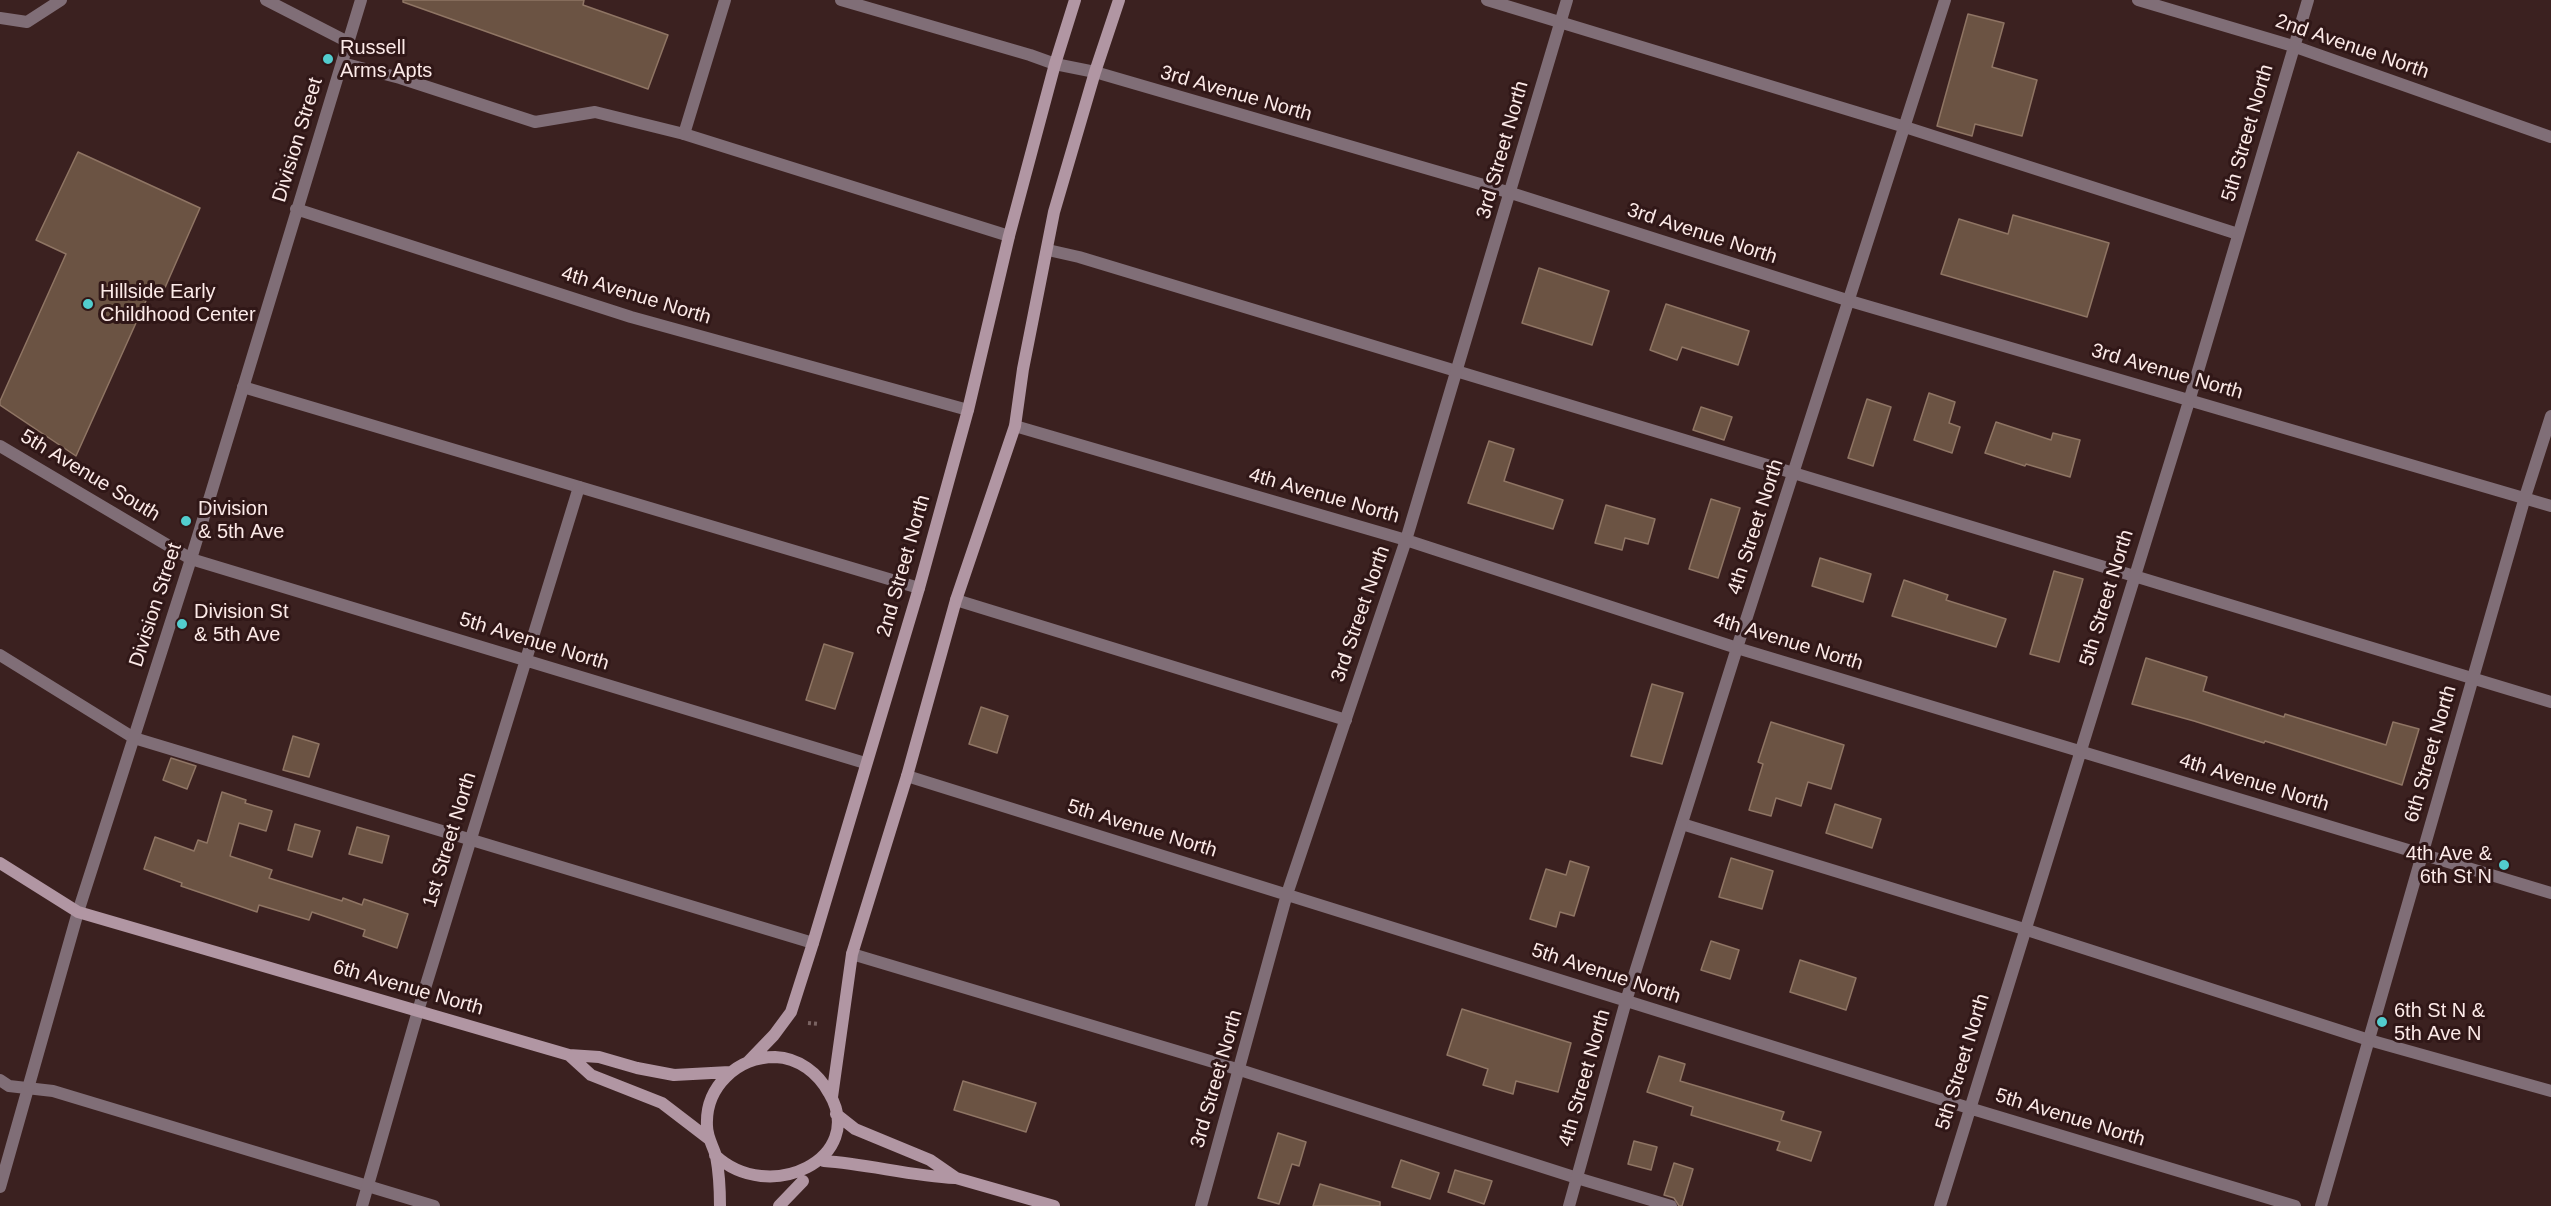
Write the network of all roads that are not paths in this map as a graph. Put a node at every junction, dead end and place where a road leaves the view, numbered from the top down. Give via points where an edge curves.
1 (61, 0) edge
2 (266, 0) edge
3 (361, 0) edge
4 (725, 0) edge
5 (841, 0) edge
6 (1075, 0) edge
7 (1119, 0) edge
8 (1487, 0) edge
9 (1567, 0) edge
10 (1945, 0) edge
11 (2138, 0) edge
12 (2308, 0) edge
13 (0, 18) edge
14 (1561, 22) junction
15 (348, 42) junction
16 (2293, 46) junction
17 (342, 63) junction
18 (1055, 64) junction
19 (1095, 72) junction
20 (1905, 126) junction
21 (684, 134) junction
22 (2551, 137) edge
23 (1511, 193) junction
24 (297, 209) junction
25 (2238, 234) junction
26 (1008, 236) junction
27 (1048, 250) junction
28 (1850, 301) junction
29 (1457, 373) junction
30 (243, 387) junction
31 (2190, 399) junction
32 (968, 410) junction
33 (2551, 416) edge
34 (1015, 426) junction
35 (0, 446) edge
36 (1793, 475) junction
37 (579, 487) junction
38 (2524, 497) junction
39 (2551, 506) edge
40 (1406, 540) junction
41 (191, 559) junction
42 (2134, 576) junction
43 (919, 588) junction
44 (956, 600) junction
45 (1737, 648) junction
46 (0, 655) edge
47 (526, 660) junction
48 (2473, 679) junction
49 (2551, 702) edge
50 (1346, 720) junction
51 (134, 738) junction
52 (2079, 750) junction
53 (865, 763) junction
54 (907, 776) junction
55 (1682, 824) junction
56 (471, 839) junction
57 (2423, 854) junction
58 (0, 863) edge
59 (2551, 893) edge
60 (1287, 894) junction
61 (78, 912) junction
62 (2024, 929) junction
63 (813, 943) junction
64 (852, 954) junction
65 (1626, 1001) junction
66 (418, 1011) junction
67 (2369, 1040) junction
68 (568, 1055) junction
69 (748, 1062) junction
70 (1240, 1070) junction
71 (730, 1072) junction
72 (0, 1080) edge
73 (28, 1088) junction
74 (2551, 1091) edge
75 (832, 1097) junction
76 (1969, 1108) junction
77 (836, 1114) junction
78 (709, 1139) junction
79 (716, 1155) junction
80 (824, 1161) junction
81 (812, 1173) junction
82 (956, 1178) junction
83 (1577, 1178) junction
84 (368, 1186) junction
85 (0, 1187) edge
86 (362, 1206) edge
87 (434, 1206) edge
88 (720, 1206) edge
89 (778, 1206) edge
90 (1054, 1206) edge
91 (1202, 1206) edge
92 (1569, 1206) edge
93 (1671, 1206) edge
94 (1940, 1206) edge
95 (2295, 1206) edge
96 (2320, 1206) edge

1 - 13 street via 27,22
2 - 15 street
3 - 15 street, Division Street
4 - 21 street
5 - 18 street, 3rd Avenue North
6 - 18 main road, 2nd Street North
7 - 19 main road
8 - 14 street
9 - 14 street, 3rd Street North
10 - 20 street, 4th Street North
11 - 16 street, 2nd Avenue North
12 - 16 street, 5th Street North
14 - 20 street
14 - 23 street, 3rd Street North
15 - 17 street, Division Street
16 - 22 street, 2nd Avenue North
16 - 25 street, 5th Street North
17 - 21 street via 534,122 595,112
17 - 24 street, Division Street
18 - 19 street, 3rd Avenue North
18 - 26 main road, 2nd Street North
19 - 23 street, 3rd Avenue North
19 - 27 main road via 1054,212
20 - 25 street
20 - 28 street, 4th Street North
21 - 26 street
23 - 28 street, 3rd Avenue North
23 - 29 street, 3rd Street North
24 - 30 street, Division Street
24 - 32 street, 4th Avenue North via 631,317
25 - 31 street, 5th Street North
26 - 32 main road, 2nd Street North
27 - 29 street
27 - 34 main road
28 - 31 street, 3rd Avenue North
28 - 36 street, 4th Street North
29 - 36 street
29 - 40 street, 3rd Street North
30 - 37 street
30 - 41 street, Division Street
31 - 38 street, 3rd Avenue North
31 - 42 street, 5th Street North
32 - 43 main road, 2nd Street North
33 - 38 street, 6th Street North
34 - 40 street, 4th Avenue North
34 - 44 main road
35 - 41 street, 5th Avenue South
36 - 42 street
36 - 45 street, 4th Street North
37 - 43 street
37 - 47 street, 1st Street North
38 - 39 street, 3rd Avenue North
38 - 48 street, 6th Street North
40 - 45 street, 4th Avenue North
40 - 50 street, 3rd Street North
41 - 47 street, 5th Avenue North
41 - 51 street, Division Street
42 - 48 street
42 - 52 street, 5th Street North
43 - 53 main road, 2nd Street North
44 - 50 street
44 - 54 main road
45 - 52 street, 4th Avenue North
45 - 55 street, 4th Street North
46 - 51 street
47 - 53 street, 5th Avenue North
47 - 56 street, 1st Street North
48 - 49 street
48 - 57 street, 6th Street North
50 - 60 street, 3rd Street North
51 - 56 street
51 - 61 street, Division Street
52 - 57 street, 4th Avenue North
52 - 62 street, 5th Street North
53 - 63 main road, 2nd Street North
54 - 60 street, 5th Avenue North
54 - 64 main road
55 - 62 street
55 - 65 street, 4th Street North
56 - 63 street
56 - 66 street, 1st Street North
57 - 59 street, 4th Avenue North
57 - 67 street, 6th Street North
58 - 61 main road, 6th Avenue North
60 - 65 street, 5th Avenue North
60 - 70 street, 3rd Street North
61 - 66 main road, 6th Avenue North
61 - 73 street, Division Street
62 - 67 street
62 - 76 street, 5th Street North
63 - 69 main road, 2nd Street North via 791,1012
64 - 70 street
64 - 75 main road
65 - 76 street, 5th Avenue North
65 - 83 street, 4th Street North
66 - 68 main road, 6th Avenue North
66 - 84 street, 1st Street North
67 - 74 street
67 - 96 street, 6th Street North
68 - 71 main road via 599,1057 674,1075
68 - 78 main road, 6th Avenue North via 591,1075 662,1103
69 - 71 main road
69 - 75 main road via 772,1057 797,1062 823,1082
70 - 83 street
70 - 91 street, 3rd Street North
71 - 78 main road via 710,1102
72 - 73 street via 9,1086
73 - 84 street via 53,1091
73 - 85 street, Division Street
75 - 77 main road
76 - 94 street, 5th Street North
76 - 95 street, 5th Avenue North
77 - 80 main road via 833,1143
77 - 82 main road via 855,1129 930,1160
78 - 79 main road
79 - 81 main road via 734,1175 760,1186 787,1185
79 - 88 main road
80 - 81 main road
80 - 82 main road
81 - 89 main road
82 - 90 main road
83 - 92 street, 4th Street North
83 - 93 street
84 - 86 street, 1st Street North
84 - 87 street

